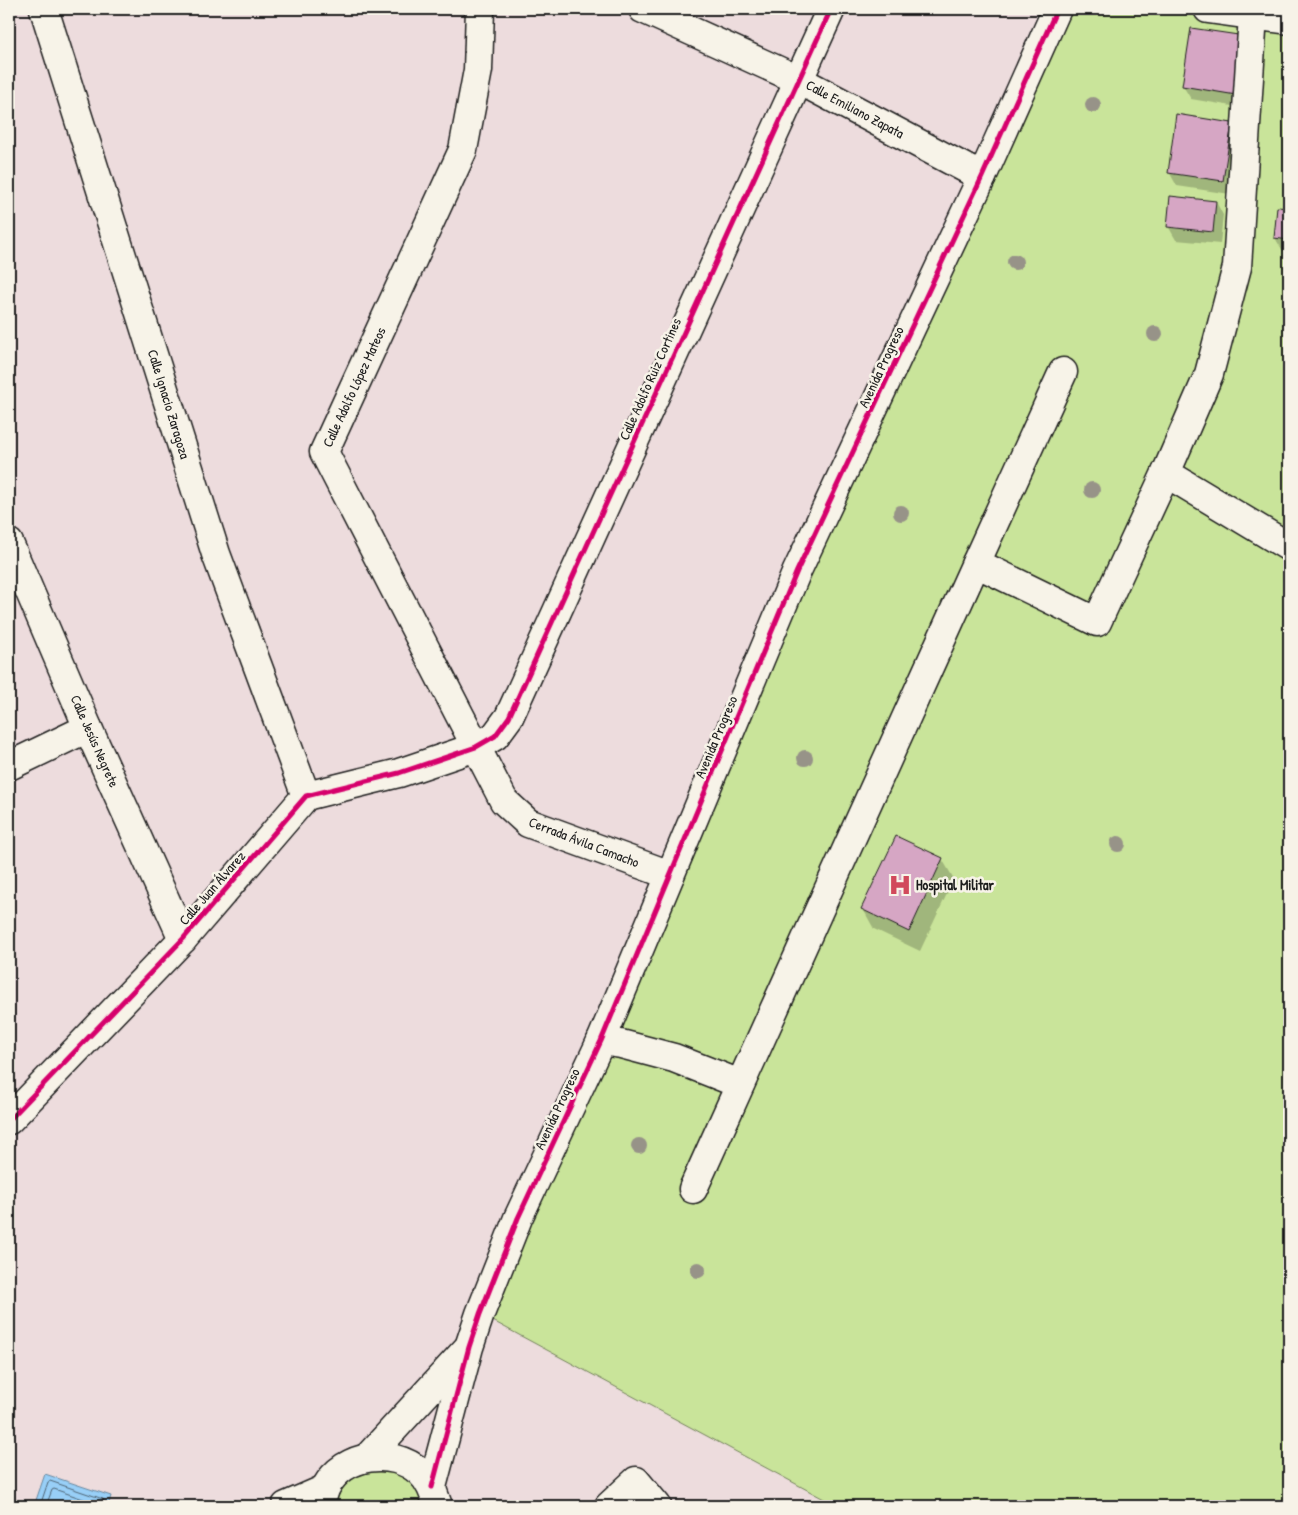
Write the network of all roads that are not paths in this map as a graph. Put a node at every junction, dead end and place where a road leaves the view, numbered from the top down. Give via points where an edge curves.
1 (44, 9) edge
2 (480, 9) edge
3 (643, 9) edge
4 (831, 9) edge
5 (1056, 9) edge
6 (1208, 9) edge
7 (1253, 15) junction
8 (1289, 20) edge
9 (799, 80) junction
10 (982, 177) junction
11 (1063, 372) dead end
12 (1166, 473) junction
13 (9, 543) edge
14 (1289, 547) edge
15 (976, 564) junction
16 (88, 728) junction
17 (465, 751) junction
18 (9, 766) edge
19 (306, 796) junction
20 (670, 875) junction
21 (183, 939) junction
22 (606, 1029) junction
23 (740, 1084) junction
24 (9, 1120) edge
25 (692, 1189) dead end
26 (469, 1347) junction
27 (368, 1457) junction
28 (323, 1497) edge
29 (435, 1497) edge
30 (286, 1506) edge
31 (610, 1506) edge
32 (657, 1506) edge

1 - 19 street, Calle Ignacio Zaragoza via 216,554
2 - 17 street, Calle Adolfo López Mateos via 478,70 463,150 324,452
3 - 9 street, Calle Emiliano Zapata
4 - 9 street, Calle Adolfo Ruiz Cortines
5 - 10 street, Avenida Progreso
6 - 7 street
7 - 8 street
7 - 12 street via 1237,266 1209,374
9 - 10 street, Calle Emiliano Zapata
9 - 17 street, Calle Adolfo Ruiz Cortines via 509,718 495,736
10 - 20 street, Avenida Progreso via 797,571
11 - 15 street
12 - 14 street
12 - 15 street via 1097,622
13 - 16 street, Calle Jesús Negrete
15 - 23 street
16 - 18 street
16 - 21 street, Calle Jesús Negrete
17 - 19 street via 399,773
17 - 20 street, Cerrada Ávila Camacho via 504,801 528,823
19 - 21 street, Calle Juan Álvarez
20 - 22 street, Avenida Progreso
21 - 24 street, Calle Juan Álvarez
22 - 23 street
22 - 26 street, Avenida Progreso via 518,1218
23 - 25 street
26 - 27 street, Avenida Progreso
26 - 29 street, Avenida Progreso
27 - 28 street via 351,1463 336,1474
27 - 29 street via 387,1456 404,1462 420,1472
28 - 30 street
31 - 32 street via 636,1481

